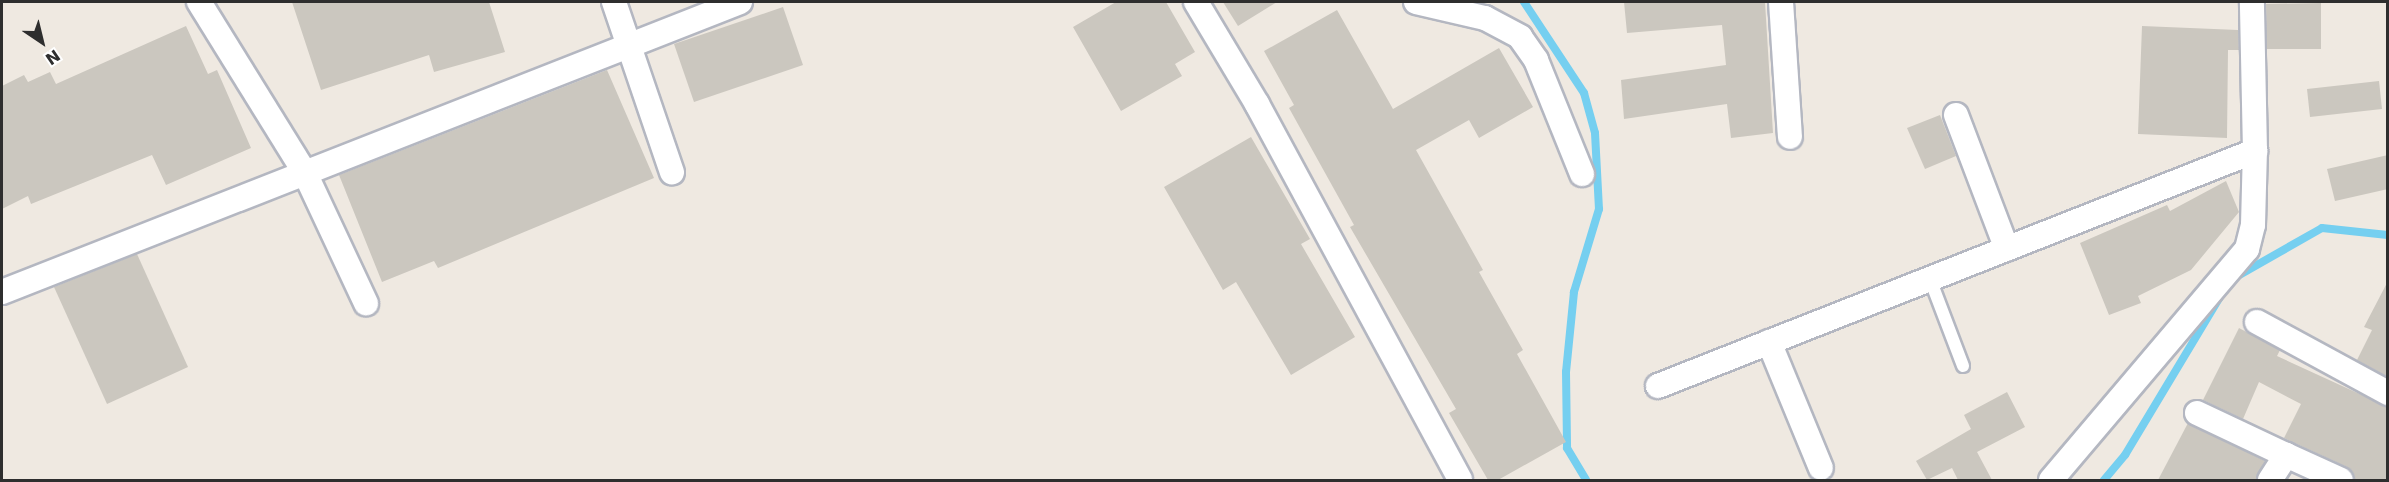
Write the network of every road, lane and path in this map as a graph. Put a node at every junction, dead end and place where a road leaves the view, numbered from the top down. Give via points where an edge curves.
1 (199, 2) edge
2 (614, 2) edge
3 (740, 2) edge
4 (1197, 2) edge
5 (1416, 2) edge
6 (1781, 2) edge
7 (2252, 2) edge
8 (627, 44) junction
9 (1956, 115) dead end
10 (1790, 137) dead end
11 (2255, 151) junction
12 (672, 172) dead end
13 (305, 173) junction
14 (1582, 174) dead end
15 (2007, 249) junction
16 (1930, 279) junction
17 (2, 292) edge
18 (366, 303) dead end
19 (2257, 322) dead end
20 (1769, 342) junction
21 (1963, 366) dead end
22 (1658, 386) dead end
23 (2388, 393) edge
24 (2197, 413) dead end
25 (2286, 455) junction
26 (1821, 468) dead end
27 (1460, 480) edge
28 (2051, 480) edge
29 (2270, 480) edge
30 (2341, 480) edge

1 - 13 street
2 - 8 street
3 - 8 street
4 - 27 street via 1257,104
5 - 14 street via 1485,18 1520,37 1536,60
6 - 10 street
7 - 11 street
8 - 12 street
8 - 13 street
9 - 15 street
11 - 15 street
11 - 28 street via 2253,225 2247,249
13 - 17 street
13 - 18 street
15 - 16 street
16 - 20 street
16 - 21 lane
19 - 23 street
20 - 22 street
20 - 26 street
24 - 25 street
25 - 29 street
25 - 30 street

